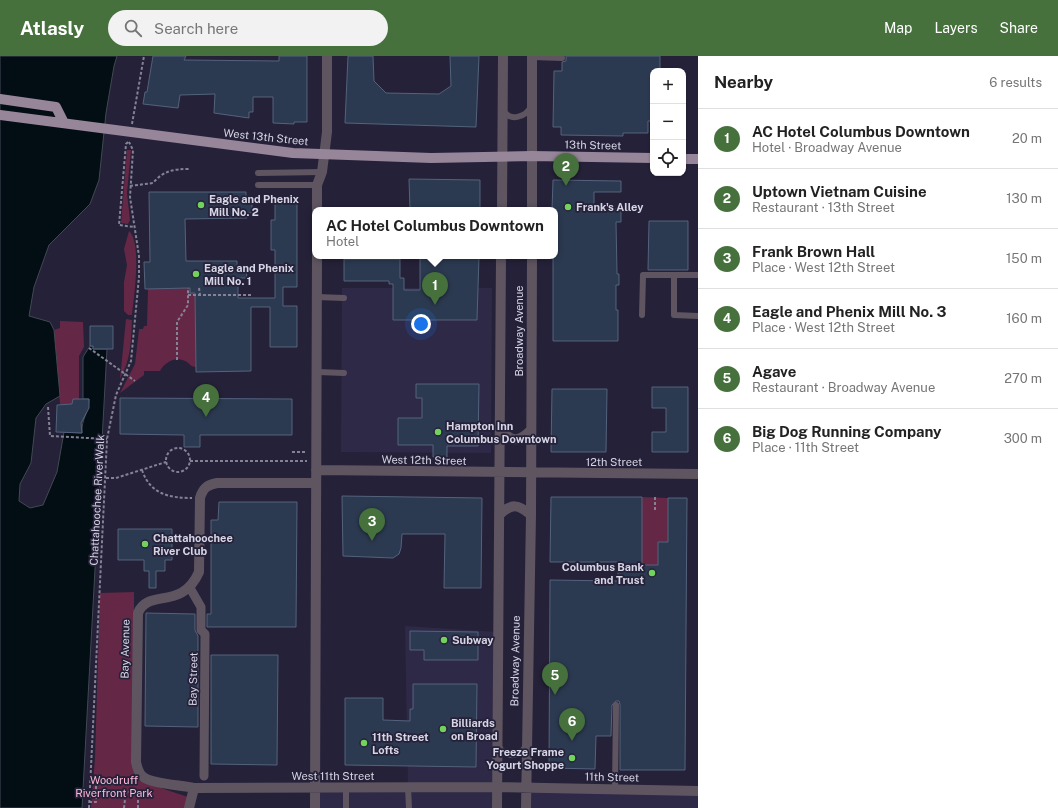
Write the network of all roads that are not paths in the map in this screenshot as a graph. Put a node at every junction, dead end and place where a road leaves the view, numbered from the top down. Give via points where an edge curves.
1 (327, 56) edge
2 (503, 56) edge
3 (532, 57) edge
4 (562, 58) dead end
5 (0, 99) edge
6 (532, 101) junction
7 (502, 106) junction
8 (0, 115) edge
9 (64, 123) junction
10 (502, 156) junction
11 (532, 156) junction
12 (650, 158) edge
13 (686, 159) edge
14 (698, 159) edge
15 (322, 172) junction
16 (258, 173) dead end
17 (258, 185) dead end
18 (317, 185) junction
19 (317, 207) edge
20 (502, 207) edge
21 (532, 207) edge
22 (317, 259) edge
23 (501, 259) edge
24 (532, 259) edge
25 (674, 275) junction
26 (698, 275) edge
27 (317, 297) junction
28 (344, 298) dead end
29 (642, 316) dead end
30 (698, 316) edge
31 (318, 372) junction
32 (344, 372) dead end
33 (500, 429) junction
34 (531, 430) junction
35 (317, 461) junction
36 (500, 473) junction
37 (531, 474) junction
38 (698, 474) edge
39 (316, 483) junction
40 (499, 515) junction
41 (531, 515) junction
42 (190, 588) junction
43 (616, 705) dead end
44 (498, 745) junction
45 (526, 746) junction
46 (204, 776) dead end
47 (143, 777) joint
48 (408, 787) junction
49 (497, 787) junction
50 (526, 787) junction
51 (194, 788) junction
52 (315, 788) junction
53 (346, 788) junction
54 (616, 789) junction
55 (698, 791) edge
56 (189, 808) edge
57 (315, 808) edge
58 (346, 808) edge
59 (409, 808) edge
60 (497, 808) edge
61 (526, 808) edge

1 - 15 street via 327,132
2 - 7 street
3 - 4 lane
3 - 6 street
5 - 9 main road via 56,107
6 - 7 lane via 528,112 518,117 504,113
6 - 11 street
7 - 10 street
8 - 9 main road, West 13th Street
9 - 10 main road, West 13th Street via 293,153 431,158
10 - 11 main road, West 13th Street
10 - 20 street
11 - 12 main road, 13th Street
11 - 21 street
13 - 14 main road
15 - 16 lane
15 - 18 street
17 - 18 lane
18 - 19 street
22 - 27 street
23 - 33 street, Broadway Avenue
24 - 34 street, Broadway Avenue
25 - 26 lane
25 - 29 lane via 643,275
25 - 30 lane via 674,315
27 - 28 lane
27 - 31 street
31 - 32 lane
31 - 35 street
33 - 34 street via 508,437 516,440
33 - 36 street, Broadway Avenue
34 - 37 street, Broadway Avenue
35 - 36 street, West 12th Street
35 - 39 street
36 - 37 street, West 12th Street
36 - 40 street, Broadway Avenue
37 - 38 street, 12th Street
37 - 41 street, Broadway Avenue
39 - 42 street via 216,483 206,487 200,498 199,572
39 - 52 street
40 - 41 street via 506,508 515,506 523,508
40 - 44 street, Broadway Avenue
41 - 45 street, Broadway Avenue
42 - 46 street, Bay Street via 201,606 201,630 205,634
42 - 47 street, Bay Avenue via 173,597 149,601 140,607 138,613 136,762
43 - 54 lane
44 - 45 lane via 503,753 509,756 521,753
44 - 49 street, Broadway Avenue
45 - 50 street, Broadway Avenue
47 - 51 street, West 11th Street via 151,781
48 - 49 street, West 11th Street
48 - 53 street, West 11th Street
48 - 59 lane
49 - 50 street, West 11th Street
49 - 60 street, Broadway Avenue
50 - 54 street, 11th Street
50 - 61 street, Broadway Avenue
51 - 52 street, West 11th Street
51 - 56 street
52 - 53 street, West 11th Street
52 - 57 street
53 - 58 lane
54 - 55 street, 11th Street

